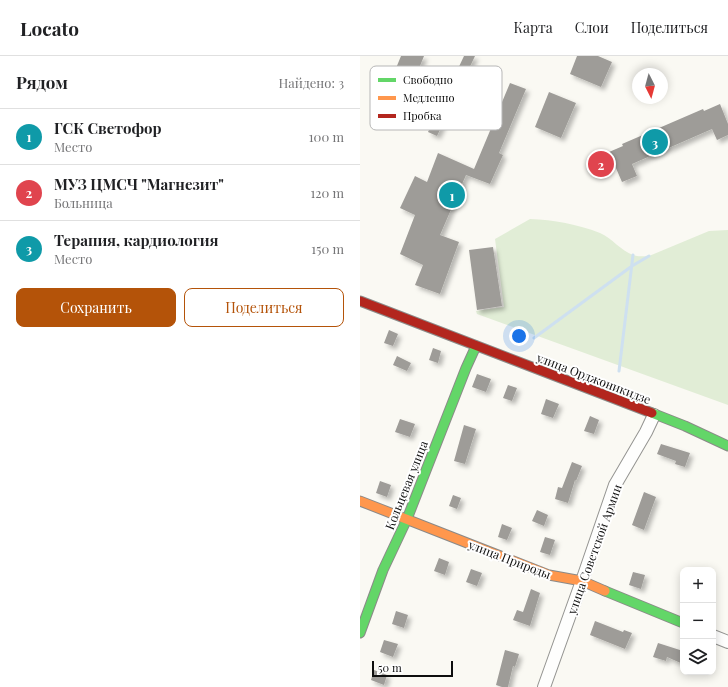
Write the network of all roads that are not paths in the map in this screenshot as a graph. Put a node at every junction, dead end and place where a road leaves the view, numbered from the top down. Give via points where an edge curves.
1 (360, 301) edge
2 (476, 346) junction
3 (654, 415) junction
4 (728, 446) edge
5 (360, 501) edge
6 (407, 519) junction
7 (582, 581) junction
8 (680, 622) edge
9 (360, 633) edge
10 (716, 637) edge
11 (728, 642) edge
12 (544, 687) edge

1 - 2 street, улица Орджоникидзе
2 - 3 street, улица Орджоникидзе
2 - 6 street, Кольцевая улица
3 - 4 street, улица Орджоникидзе
3 - 7 street, улица Советской Армии via 615,485
5 - 6 street, улица Природы
6 - 7 street, улица Природы via 549,575
6 - 9 street, Кольцевая улица via 382,570
7 - 8 street, улица Природы
7 - 12 street, улица Советской Армии
10 - 11 street

